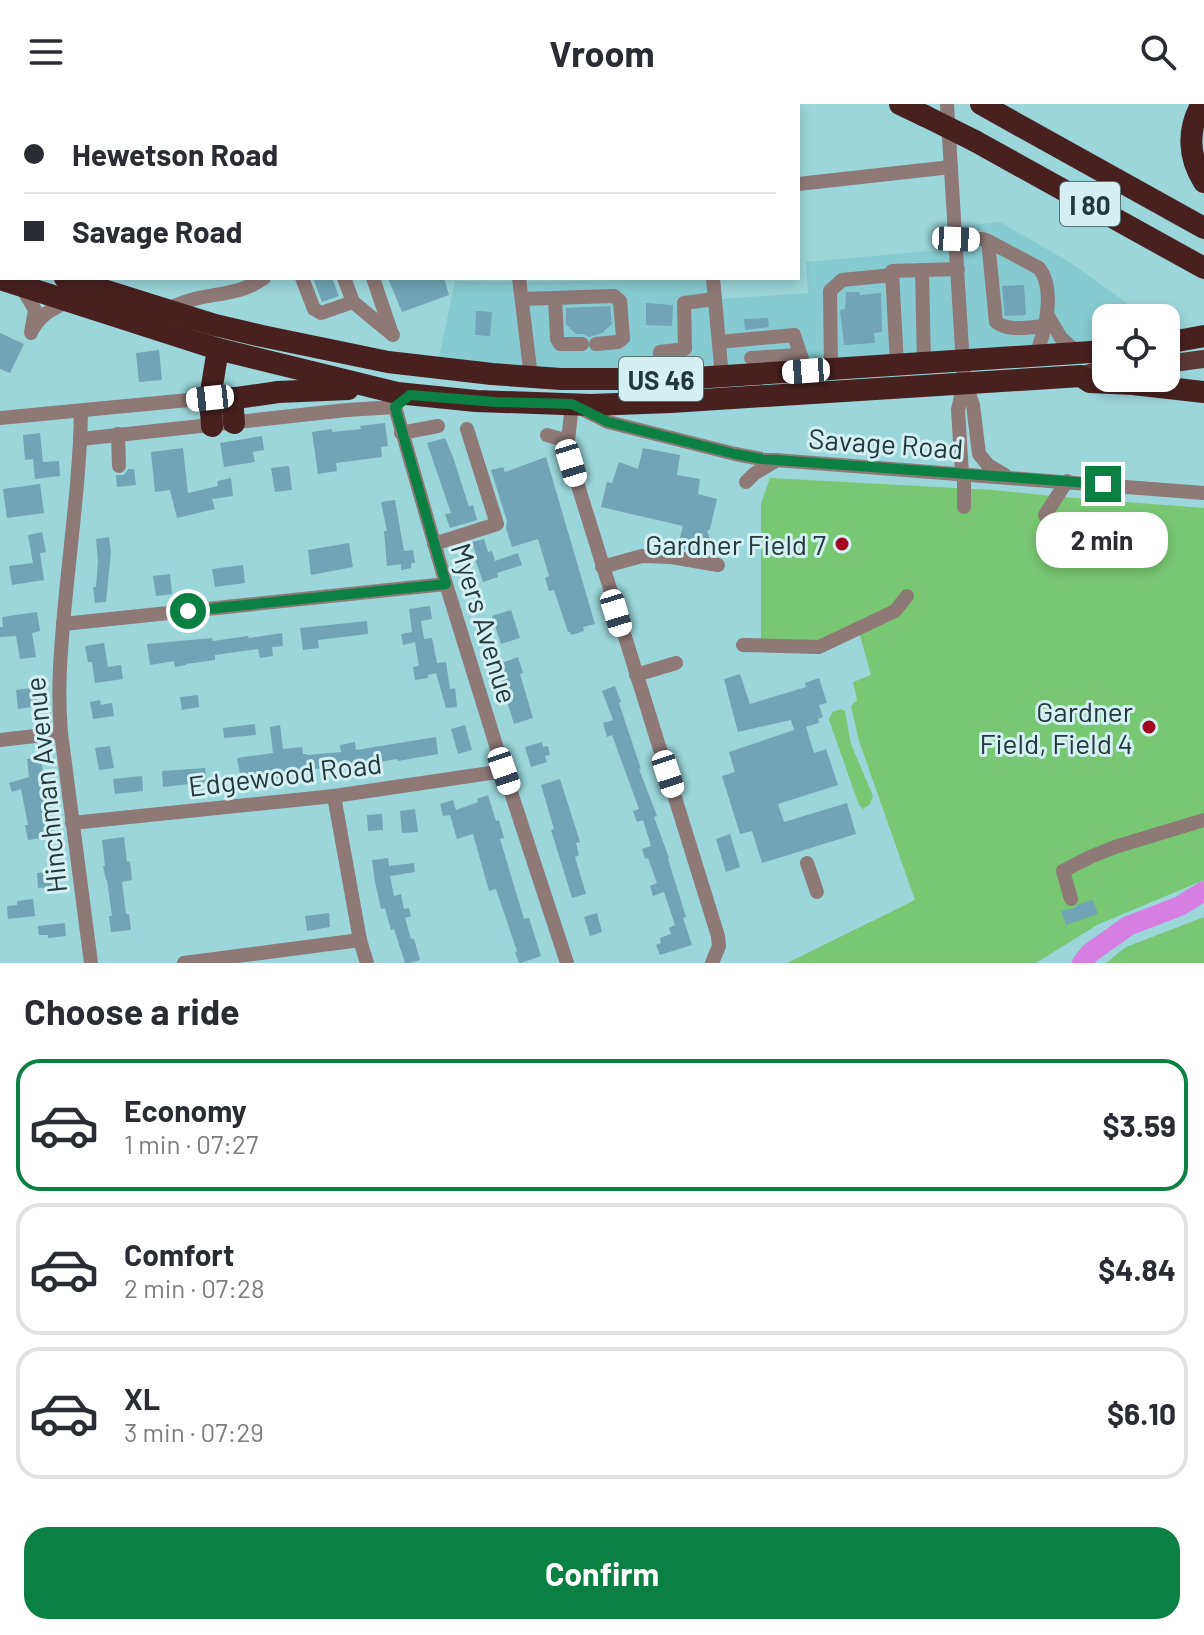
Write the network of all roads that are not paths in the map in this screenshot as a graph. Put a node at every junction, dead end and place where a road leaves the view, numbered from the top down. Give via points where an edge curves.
1 (900, 104) edge
2 (947, 104) edge
3 (981, 104) edge
4 (1202, 104) edge
5 (951, 167) junction
6 (1204, 182) edge
7 (800, 184) edge
8 (1204, 228) edge
9 (956, 239) junction
10 (988, 241) junction
11 (1204, 268) edge
12 (958, 269) junction
13 (922, 270) junction
14 (893, 275) junction
15 (72, 280) edge
16 (262, 280) edge
17 (305, 280) edge
18 (339, 280) edge
19 (344, 280) edge
20 (374, 280) edge
21 (519, 280) edge
22 (713, 280) edge
23 (10, 282) edge
24 (555, 298) junction
25 (522, 299) junction
26 (715, 299) junction
27 (69, 301) junction
28 (350, 303) junction
29 (167, 309) junction
30 (1046, 321) junction
31 (262, 336) junction
32 (1204, 336) edge
33 (748, 339) junction
34 (1180, 340) edge
35 (719, 342) junction
36 (218, 349) junction
37 (924, 352) junction
38 (896, 354) junction
39 (1035, 356) junction
40 (1092, 359) edge
41 (1204, 359) edge
42 (1180, 362) edge
43 (803, 363) junction
44 (1080, 365) junction
45 (752, 366) junction
46 (1092, 368) edge
47 (831, 369) junction
48 (964, 371) junction
49 (531, 377) junction
50 (722, 377) junction
51 (660, 379) junction
52 (375, 387) junction
53 (1204, 392) edge
54 (221, 398) junction
55 (402, 401) junction
56 (572, 404) junction
57 (81, 411) junction
58 (0, 418) edge
59 (223, 424) junction
60 (438, 426) dead end
61 (467, 429) dead end
62 (401, 433) junction
63 (118, 434) junction
64 (547, 435) dead end
65 (81, 439) junction
66 (568, 441) junction
67 (979, 454) junction
68 (777, 460) junction
69 (119, 466) dead end
70 (962, 474) junction
71 (1008, 477) junction
72 (1067, 481) junction
73 (746, 482) dead end
74 (1204, 493) edge
75 (964, 507) dead end
76 (1045, 515) dead end
77 (434, 544) junction
78 (718, 565) dead end
79 (602, 567) junction
80 (446, 584) junction
81 (907, 596) dead end
82 (63, 624) junction
83 (743, 645) dead end
84 (676, 663) dead end
85 (636, 675) junction
86 (61, 733) junction
87 (0, 740) edge
88 (504, 771) junction
89 (334, 796) junction
90 (1204, 820) edge
91 (72, 823) junction
92 (807, 863) dead end
93 (817, 892) dead end
94 (1071, 899) dead end
95 (360, 940) junction
96 (713, 961) edge
97 (91, 963) edge
98 (184, 963) edge
99 (367, 963) edge
100 (567, 963) edge

1 - 11 highway, I 80, bridge
2 - 5 street
3 - 8 highway, I 80
4 - 6 highway via 1191,140
5 - 7 street
5 - 9 street
9 - 10 street
9 - 12 street
10 - 30 street via 1039,268 1044,275
10 - 30 street via 996,322 1012,328
12 - 13 street
12 - 48 street
13 - 14 street via 892,271
13 - 37 street
14 - 38 street
14 - 47 street via 842,280 830,291
15 - 29 highway, US 46
16 - 29 street via 244,290
17 - 28 street via 317,312
18 - 28 street
19 - 28 street
20 - 28 street via 393,335
21 - 25 street
22 - 26 street
23 - 27 highway, US 46
23 - 27 street via 35,310 31,333 45,314
24 - 24 street via 614,296 620,301 623,338 560,344
24 - 25 street
25 - 49 street
26 - 35 street
26 - 51 street via 684,303 685,349 660,352
27 - 36 highway, US 46
29 - 31 highway, US 46
30 - 39 street
30 - 44 street
31 - 36 highway
31 - 49 highway, US 46 via 388,362
32 - 34 highway
33 - 35 street
33 - 43 street via 794,335
33 - 45 street
35 - 50 street
36 - 52 highway, US 46
36 - 54 highway
37 - 38 highway, US 46
37 - 48 highway, US 46
38 - 47 highway, US 46
39 - 44 highway, US 46
39 - 48 highway, US 46
40 - 44 highway, US 46
41 - 42 main road
43 - 45 highway, US 46
43 - 47 highway, US 46
44 - 46 main road, US 46
44 - 48 highway, US 46
44 - 53 highway via 1090,382
45 - 50 highway, US 46
48 - 56 highway, US 46 via 686,401
48 - 67 street
48 - 70 street via 958,410
49 - 51 highway, US 46
50 - 51 highway, US 46
52 - 54 highway
52 - 55 highway, US 46
54 - 57 street
54 - 59 highway
55 - 56 highway, US 46
55 - 59 street
55 - 62 street, Myers Avenue
56 - 66 street
56 - 68 street, Savage Road via 608,422
57 - 58 street
57 - 65 street, Hinchman Avenue
59 - 63 street
60 - 62 street
61 - 77 street via 497,524
62 - 77 street, Myers Avenue
63 - 65 street
63 - 69 street
64 - 66 street
65 - 82 street, Hinchman Avenue
66 - 79 street
67 - 70 street
67 - 71 street
68 - 70 street, Savage Road
68 - 73 street
70 - 71 street, Savage Road
70 - 75 street
71 - 72 street, Savage Road
72 - 74 street, Savage Road
72 - 76 street
77 - 80 street, Myers Avenue
78 - 79 street via 642,556
79 - 85 street
80 - 82 street
80 - 88 street, Myers Avenue
81 - 83 street via 895,611 819,647
82 - 86 street, Hinchman Avenue
84 - 85 street
85 - 96 street via 718,936
86 - 87 street
86 - 91 street, Hinchman Avenue
88 - 89 street, Edgewood Road
88 - 100 street, Myers Avenue
89 - 91 street, Edgewood Road
89 - 95 street
90 - 94 street via 1115,847 1063,871
91 - 97 street, Hinchman Avenue
92 - 93 street
95 - 98 street
95 - 99 street

